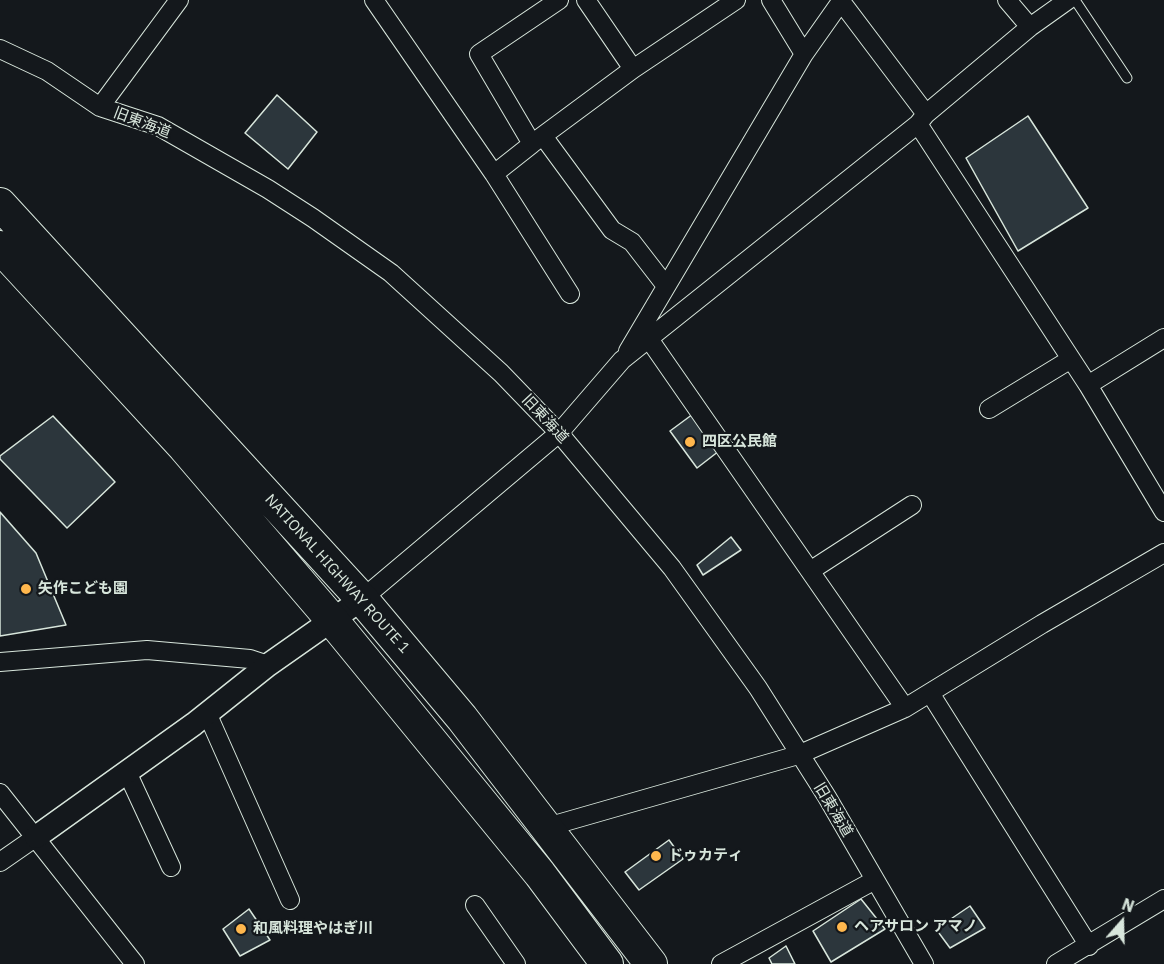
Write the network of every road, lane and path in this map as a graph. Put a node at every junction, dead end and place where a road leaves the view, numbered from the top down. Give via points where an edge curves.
1 (179, 0) edge
2 (374, 0) edge
3 (559, 0) edge
4 (586, 0) edge
5 (736, 0) edge
6 (771, 0) edge
7 (1007, 0) edge
8 (1068, 0) edge
9 (1075, 0) edge
10 (841, 1) edge
11 (1030, 27) junction
12 (0, 49) edge
13 (804, 54) junction
14 (633, 69) junction
15 (1126, 78) dead end
16 (100, 107) junction
17 (922, 119) junction
18 (537, 140) junction
19 (494, 174) junction
20 (0, 204) edge
21 (0, 248) edge
22 (666, 286) junction
23 (570, 294) dead end
24 (649, 339) junction
25 (1164, 339) edge
26 (1071, 359) junction
27 (622, 360) junction
28 (1088, 385) junction
29 (989, 409) dead end
30 (560, 433) junction
31 (912, 505) dead end
32 (1164, 512) edge
33 (1164, 553) edge
34 (810, 571) junction
35 (362, 599) junction
36 (332, 620) junction
37 (0, 662) edge
38 (268, 665) junction
39 (930, 693) junction
40 (905, 708) junction
41 (207, 713) junction
42 (798, 754) junction
43 (127, 772) junction
44 (0, 792) edge
45 (547, 827) junction
46 (36, 837) junction
47 (0, 862) edge
48 (171, 867) dead end
49 (875, 879) junction
50 (1164, 899) edge
51 (290, 900) dead end
52 (475, 905) dead end
53 (1081, 955) edge
54 (135, 964) edge
55 (516, 964) edge
56 (607, 964) edge
57 (651, 964) edge
58 (721, 964) edge
59 (924, 964) edge
60 (1056, 964) edge

1 - 16 street
2 - 19 street
3 - 18 street via 479,54
4 - 14 street
5 - 14 street
6 - 13 street
7 - 11 street
8 - 11 street
9 - 15 lane
10 - 13 street
10 - 17 street
11 - 17 street
12 - 16 street, 旧東海道 via 47,71
13 - 22 street
14 - 18 street
16 - 30 street, 旧東海道 via 158,126 196,147 268,189 391,273 501,373
17 - 24 street
17 - 26 street
18 - 19 street
18 - 22 street via 612,230 632,242
19 - 23 street
20 - 35 highway, NATIONAL HIGHWAY ROUTE 1
21 - 36 highway via 184,447
22 - 27 street
24 - 27 street
24 - 34 street
25 - 28 street
26 - 28 street
26 - 29 street
27 - 30 street
28 - 32 street
30 - 35 street
30 - 42 street, 旧東海道 via 672,568 758,688
31 - 34 street
33 - 39 street
34 - 40 street
35 - 36 street
35 - 45 highway, NATIONAL HIGHWAY ROUTE 1
36 - 38 street
36 - 56 highway via 540,874
37 - 38 street via 147,650 250,659
38 - 41 street
39 - 40 street
39 - 53 street
40 - 42 street
41 - 43 street
41 - 51 street
42 - 45 street
42 - 49 street, 旧東海道
43 - 46 street
43 - 48 street
44 - 46 street
45 - 57 highway, NATIONAL HIGHWAY ROUTE 1
46 - 47 street
46 - 54 street
49 - 58 street
49 - 59 street, 旧東海道
50 - 53 street
52 - 55 street
53 - 60 street

